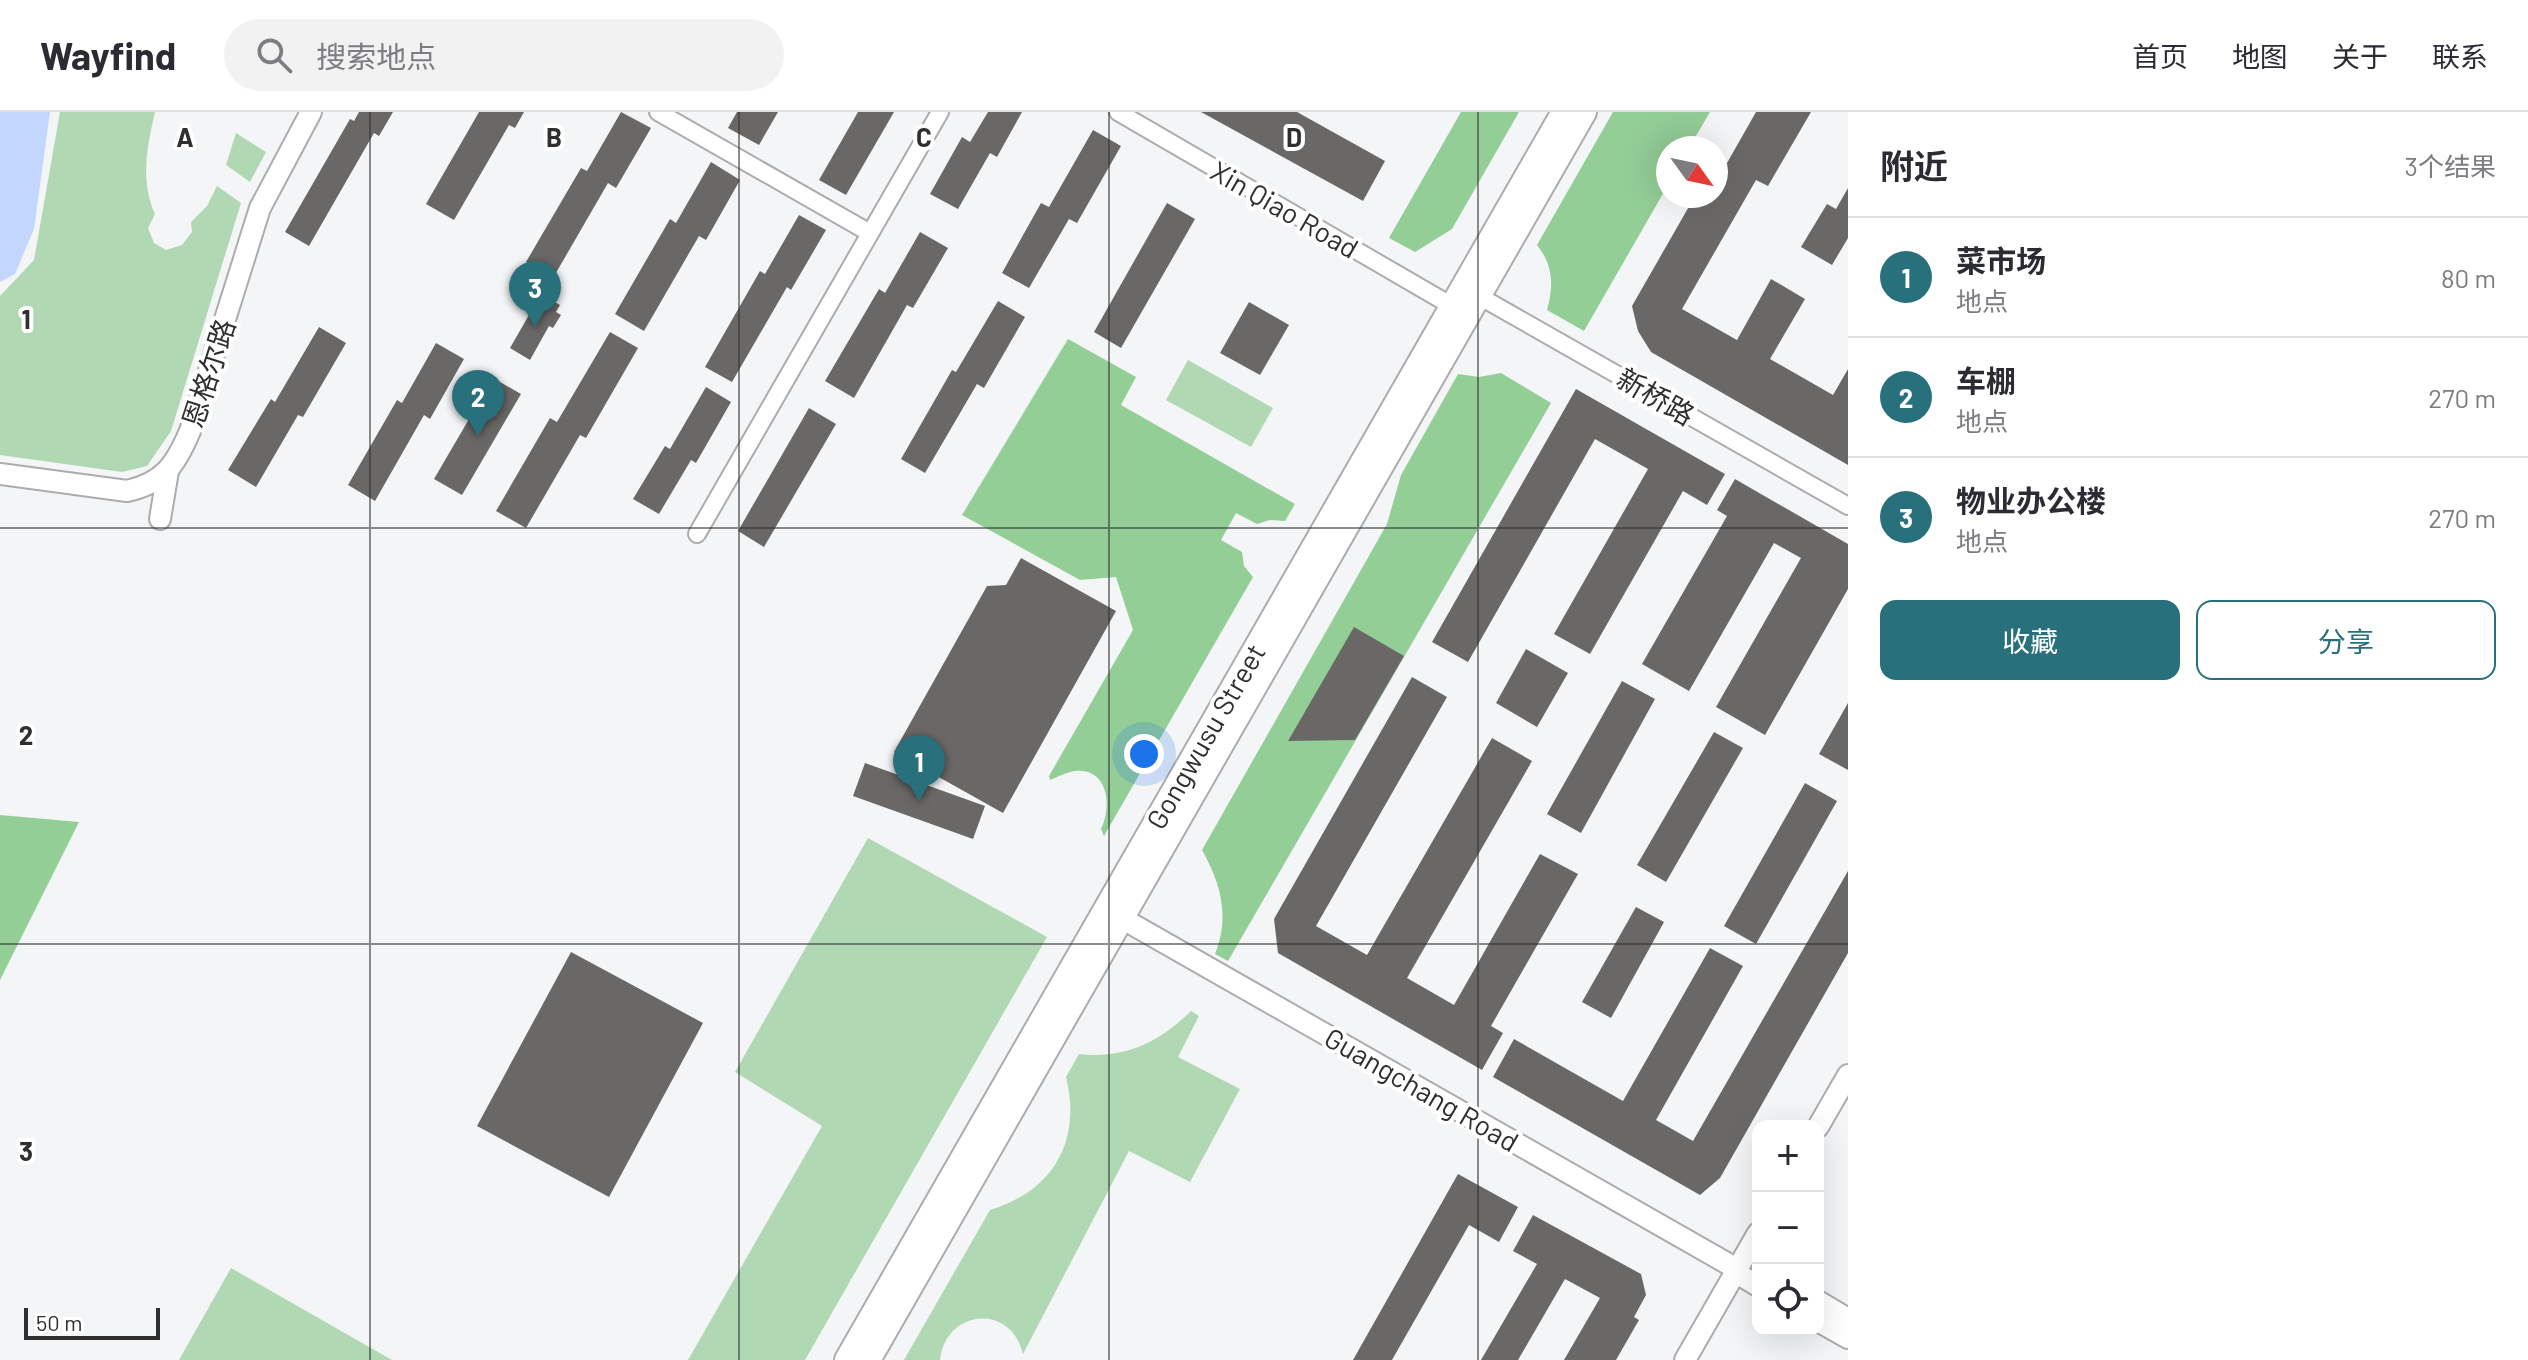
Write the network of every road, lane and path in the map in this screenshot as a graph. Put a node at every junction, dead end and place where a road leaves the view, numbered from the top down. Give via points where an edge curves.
1 (311, 112) edge
2 (658, 112) edge
3 (940, 112) edge
4 (1118, 112) edge
5 (1564, 112) edge
6 (1584, 112) edge
7 (870, 233) junction
8 (1465, 296) junction
9 (168, 471) junction
10 (0, 474) edge
11 (1848, 506) edge
12 (160, 519) dead end
13 (697, 534) dead end
14 (1114, 914) junction
15 (1848, 1075) edge
16 (1822, 1120) edge
17 (1752, 1247) edge
18 (1744, 1266) edge
19 (1824, 1305) edge
20 (1848, 1319) edge
21 (1824, 1324) edge
22 (1848, 1338) edge
23 (847, 1360) edge
24 (868, 1360) edge
25 (1685, 1360) edge

1 - 9 street, 恩格尔路 via 260,208 190,431
2 - 7 street
3 - 7 street
4 - 8 street, Xin Qiao Road
5 - 8 main road, Gongwusu Street
6 - 8 main road, Gongwusu Street
7 - 13 street
8 - 11 street, 新桥路
8 - 14 main road, Gongwusu Street
9 - 10 street via 146,487 127,491
9 - 12 street
14 - 18 street, Guangchang Road
14 - 23 main road, Gongwusu Street
14 - 24 main road, Gongwusu Street
15 - 16 street
17 - 18 street
18 - 25 street
19 - 20 street
21 - 22 street

